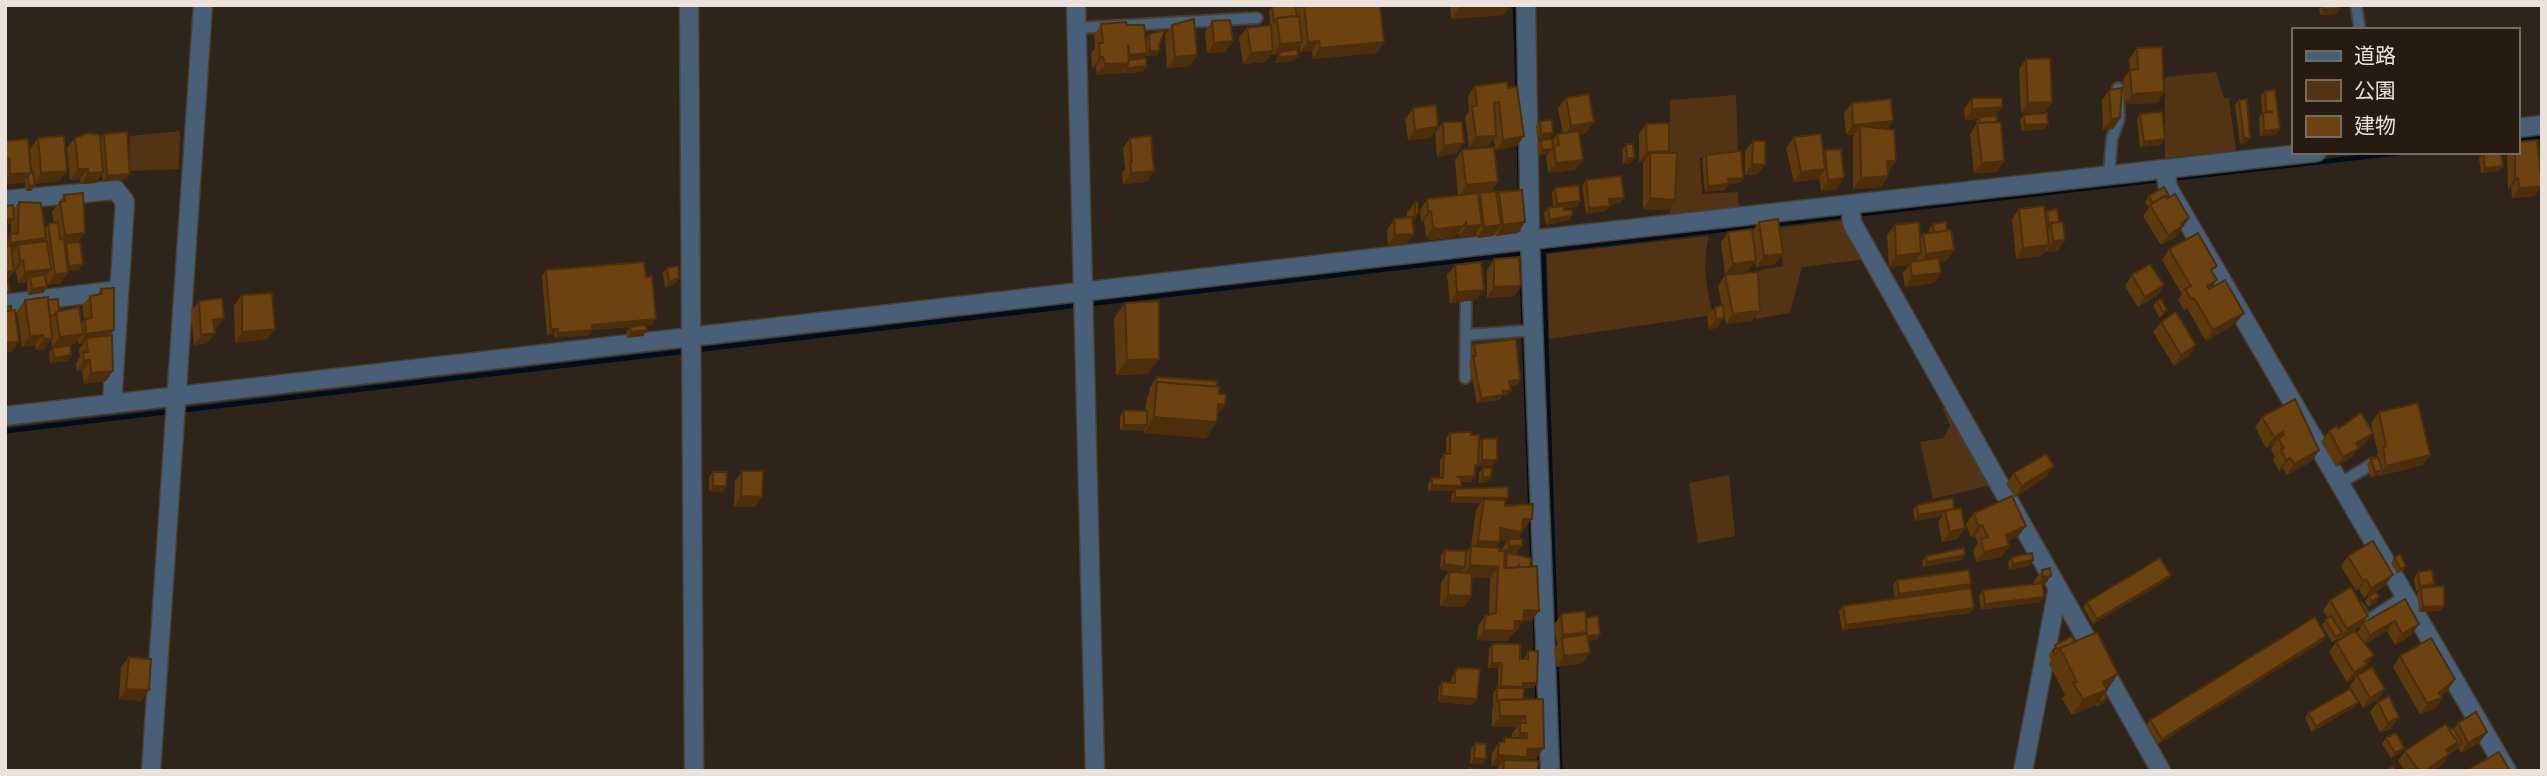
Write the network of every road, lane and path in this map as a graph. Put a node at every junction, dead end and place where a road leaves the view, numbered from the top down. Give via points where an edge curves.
1 (203, 5) edge
2 (689, 5) edge
3 (1076, 5) edge
4 (1526, 5) edge
5 (2356, 5) edge
6 (1257, 18) dead end
7 (1077, 28) junction
8 (2360, 28) edge
9 (2119, 88) edge
10 (2542, 125) edge
11 (2519, 128) edge
12 (2304, 154) edge
13 (2108, 171) junction
14 (2166, 176) junction
15 (5, 200) edge
16 (1850, 211) junction
17 (1531, 247) junction
18 (119, 290) junction
19 (1084, 299) junction
20 (1466, 303) edge
21 (5, 304) edge
22 (1528, 331) junction
23 (1466, 335) junction
24 (692, 347) junction
25 (1465, 378) dead end
26 (172, 403) junction
27 (112, 404) junction
28 (5, 416) edge
29 (2372, 464) edge
30 (2339, 484) junction
31 (2058, 588) junction
32 (2350, 598) edge
33 (2401, 598) junction
34 (151, 771) edge
35 (694, 771) edge
36 (1095, 771) edge
37 (1550, 771) edge
38 (2023, 771) edge
39 (2161, 771) edge
40 (2507, 771) edge

1 - 26 street
2 - 24 street
3 - 7 street
4 - 17 street
5 - 8 lane
6 - 7 lane
7 - 19 street
9 - 13 lane via 2119,120
10 - 11 street
12 - 14 street
13 - 14 street
13 - 16 street
14 - 30 street
15 - 18 street via 116,190 125,202
16 - 17 street
16 - 31 street
17 - 19 street
17 - 22 street
18 - 21 street
18 - 27 street
19 - 24 street
19 - 36 street
20 - 23 lane
22 - 23 lane
22 - 37 street
23 - 25 lane
24 - 26 street
24 - 35 street
26 - 27 street
26 - 34 street
27 - 28 street
29 - 30 lane
30 - 33 street
31 - 38 street
31 - 39 street
32 - 33 lane via 2367,621
33 - 40 street

